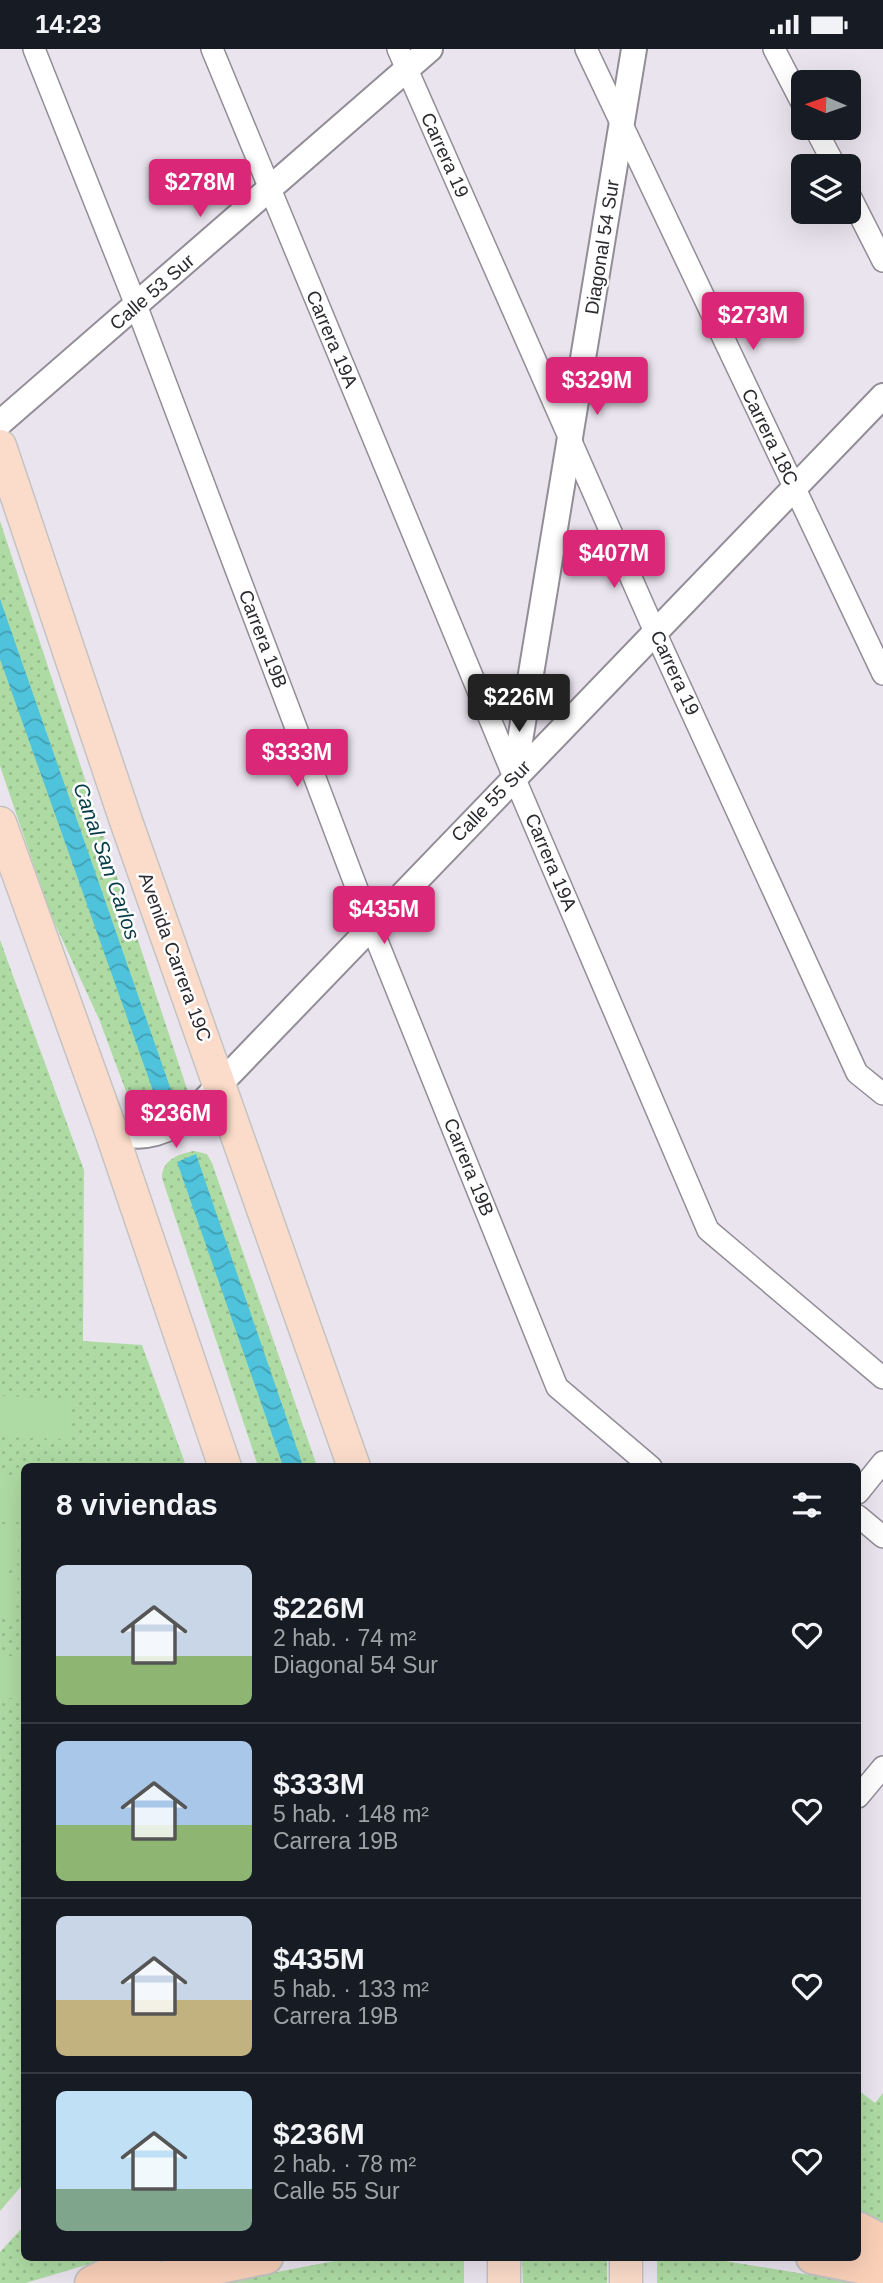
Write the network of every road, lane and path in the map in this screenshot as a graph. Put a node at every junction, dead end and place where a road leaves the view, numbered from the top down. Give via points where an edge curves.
1 (34, 49) edge
2 (212, 49) edge
3 (430, 49) edge
4 (586, 49) edge
5 (634, 49) edge
6 (774, 49) edge
7 (403, 59) edge
8 (791, 82) edge
9 (622, 126) junction
10 (270, 190) junction
11 (861, 218) edge
12 (883, 261) edge
13 (136, 305) junction
14 (883, 396) edge
15 (0, 423) edge
16 (570, 439) junction
17 (0, 446) edge
18 (795, 488) junction
19 (656, 632) junction
20 (883, 674) edge
21 (514, 777) junction
22 (0, 823) edge
23 (371, 926) junction
24 (220, 1084) junction
25 (883, 1094) edge
26 (110, 1128) junction
27 (883, 1378) edge
28 (883, 1462) edge
29 (224, 1463) edge
30 (353, 1463) edge
31 (640, 1463) edge
32 (861, 1489) edge
33 (861, 1519) edge
34 (883, 1537) edge
35 (881, 1775) edge
36 (861, 1794) edge
37 (861, 2231) edge
38 (883, 2242) edge
39 (136, 2261) edge
40 (247, 2261) edge
41 (504, 2261) edge
42 (626, 2261) edge
43 (833, 2261) edge
44 (883, 2271) edge
45 (92, 2283) edge
46 (140, 2283) edge
47 (504, 2283) edge
48 (626, 2283) edge

1 - 13 street, Carrera 19B
2 - 10 street, Carrera 19A
3 - 7 street, Calle 53 Sur
4 - 9 street, Carrera 18C
5 - 9 street, Diagonal 54 Sur
6 - 8 street
7 - 10 street, Calle 53 Sur
7 - 16 street, Carrera 19
9 - 16 street, Diagonal 54 Sur
9 - 18 street, Carrera 18C
10 - 13 street, Calle 53 Sur
10 - 21 street, Carrera 19A
11 - 12 street
13 - 15 street, Calle 53 Sur
13 - 23 street, Carrera 19B
14 - 18 street, Calle 55 Sur
16 - 19 street, Carrera 19
16 - 21 street, Diagonal 54 Sur
17 - 24 main road, Avenida Carrera 19C
18 - 19 street, Calle 55 Sur
18 - 20 street, Carrera 18C
19 - 21 street, Calle 55 Sur
19 - 25 street, Carrera 19 via 857,1073
21 - 23 street, Calle 55 Sur
21 - 27 street, Carrera 19A via 708,1230
22 - 26 main road
23 - 24 street, Calle 55 Sur
23 - 31 street, Carrera 19B via 557,1387
24 - 26 street, Calle 55 Sur via 188,1117 169,1128 134,1136
24 - 30 main road, Avenida Carrera 19C
26 - 29 main road
28 - 32 street
33 - 34 street
35 - 36 street
37 - 38 highway
39 - 45 highway
40 - 46 highway
41 - 47 main road
42 - 48 main road
43 - 44 highway

